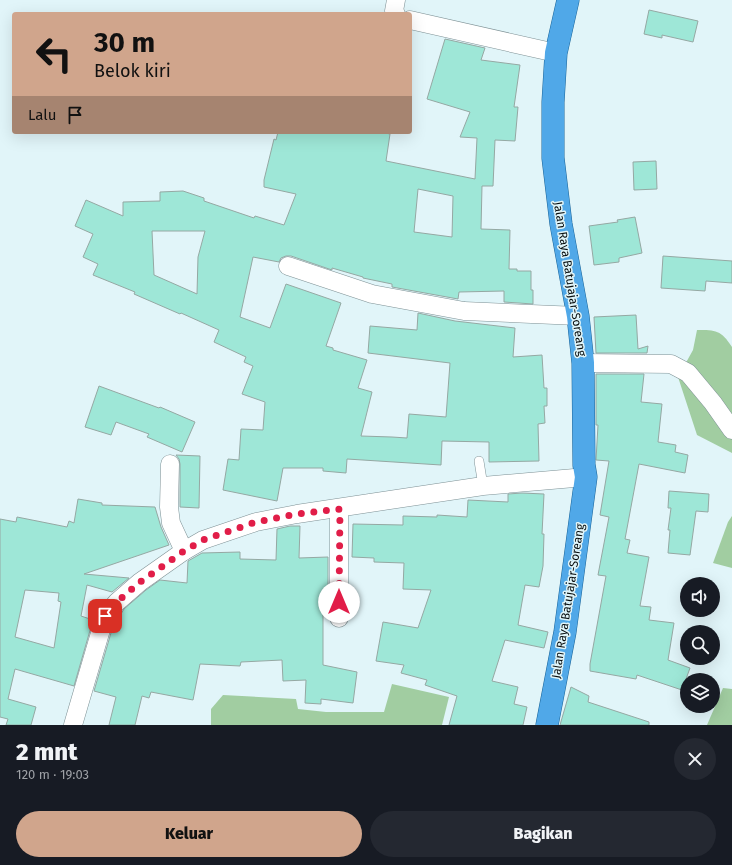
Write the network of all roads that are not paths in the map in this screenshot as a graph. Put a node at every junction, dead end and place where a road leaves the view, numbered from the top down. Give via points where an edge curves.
1 (396, 0) edge
2 (568, 0) edge
3 (395, 12) edge
4 (412, 20) edge
5 (556, 53) junction
6 (288, 266) dead end
7 (578, 316) junction
8 (583, 363) junction
9 (732, 430) edge
10 (479, 461) dead end
11 (170, 464) dead end
12 (586, 477) junction
13 (483, 486) junction
14 (340, 509) junction
15 (184, 551) junction
16 (339, 618) dead end
17 (73, 725) edge
18 (547, 725) edge

1 - 3 street
2 - 5 highway, Jalan Raya Batujajar-Soreang
4 - 5 street
5 - 7 highway, Jalan Raya Batujajar-Soreang via 553,158 561,224
6 - 7 street via 372,294 464,311
7 - 8 highway, Jalan Raya Batujajar-Soreang
8 - 9 street via 671,364 688,373
8 - 12 highway, Jalan Raya Batujajar-Soreang
10 - 13 lane
11 - 15 street via 171,523
12 - 13 street
12 - 18 highway, Jalan Raya Batujajar-Soreang via 565,632
13 - 14 street
14 - 15 street via 256,522 221,533
14 - 16 street
15 - 17 street via 140,582 105,616

